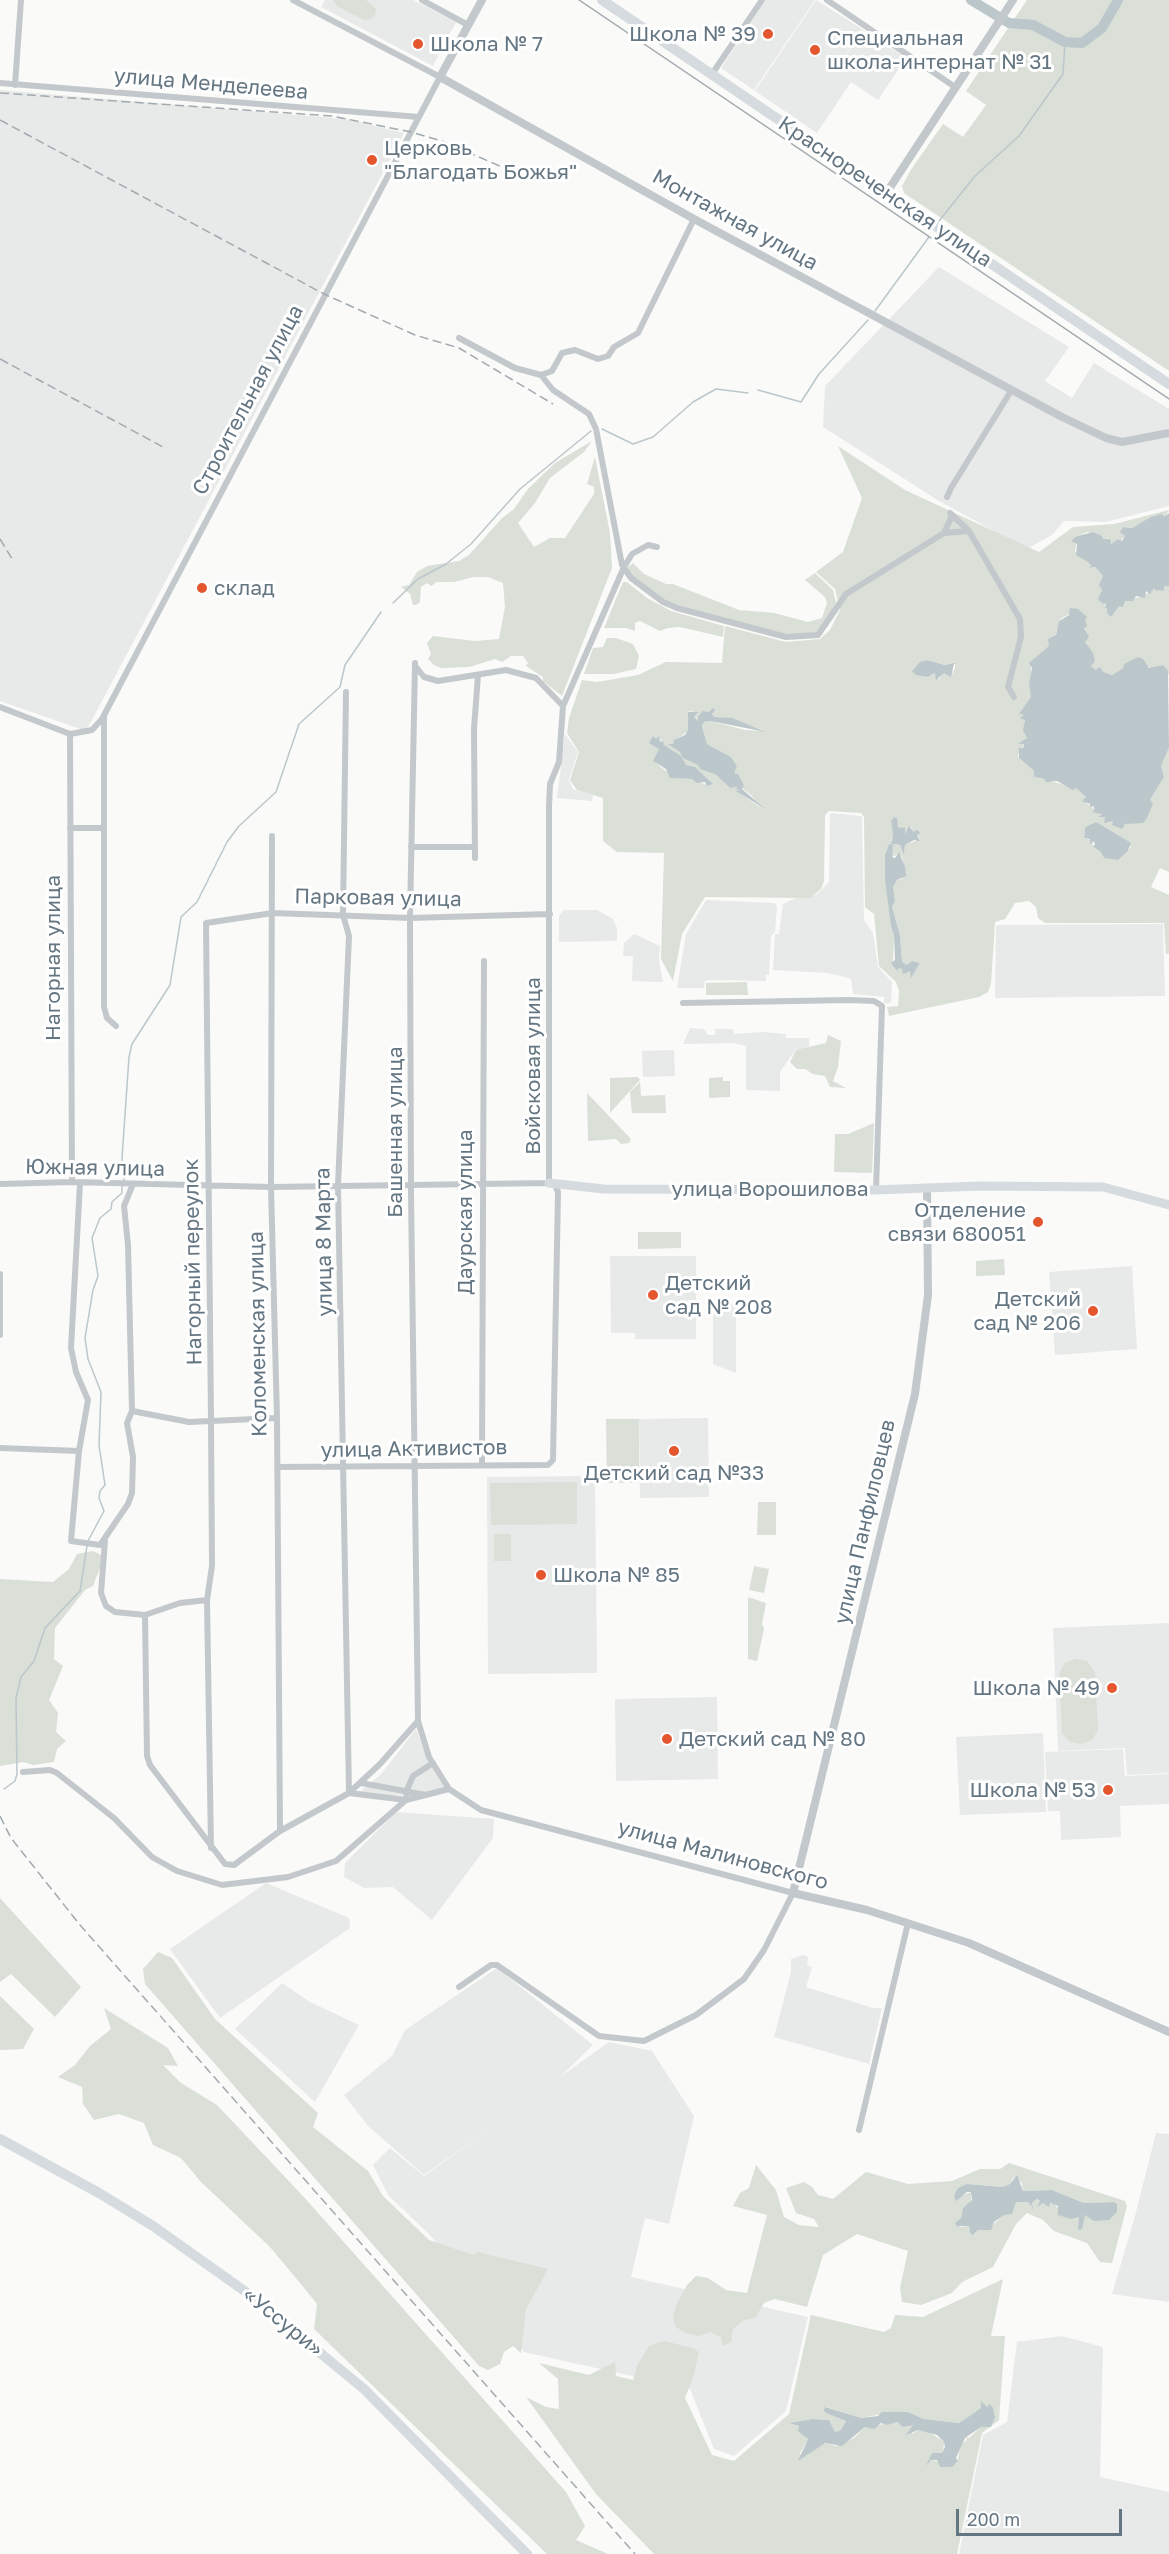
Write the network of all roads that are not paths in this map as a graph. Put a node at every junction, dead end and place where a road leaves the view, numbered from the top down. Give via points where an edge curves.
1 (21, 0) edge
2 (293, 0) edge
3 (422, 0) edge
4 (482, 0) edge
5 (602, 0) edge
6 (762, 0) edge
7 (827, 0) edge
8 (1013, 0) edge
9 (468, 25) junction
10 (712, 74) junction
11 (440, 77) junction
12 (0, 83) edge
13 (15, 85) junction
14 (955, 87) junction
15 (419, 117) junction
16 (887, 192) junction
17 (694, 219) junction
18 (459, 338) dead end
19 (542, 375) junction
20 (1169, 384) edge
21 (1011, 391) junction
22 (1169, 433) edge
23 (948, 497) dead end
24 (969, 531) junction
25 (944, 532) junction
26 (657, 547) dead end
27 (624, 567) junction
28 (478, 675) junction
29 (346, 692) dead end
30 (1014, 697) dead end
31 (563, 706) junction
32 (0, 708) edge
33 (104, 715) junction
34 (70, 734) junction
35 (70, 828) junction
36 (104, 828) junction
37 (272, 836) dead end
38 (411, 847) junction
39 (475, 847) junction
40 (475, 858) dead end
41 (273, 914) junction
42 (550, 914) junction
43 (343, 915) junction
44 (410, 918) junction
45 (206, 923) joint
46 (484, 961) dead end
47 (683, 1003) dead end
48 (116, 1026) dead end
49 (72, 1182) junction
50 (80, 1183) junction
51 (549, 1183) junction
52 (0, 1184) edge
53 (133, 1184) junction
54 (481, 1184) junction
55 (338, 1185) junction
56 (411, 1185) junction
57 (209, 1186) junction
58 (271, 1187) junction
59 (927, 1188) junction
60 (876, 1190) junction
61 (1169, 1205) edge
62 (0, 1274) edge
63 (0, 1335) edge
64 (132, 1411) junction
65 (277, 1418) junction
66 (211, 1420) junction
67 (0, 1448) edge
68 (79, 1451) junction
69 (552, 1463) joint
70 (482, 1464) junction
71 (277, 1467) junction
72 (342, 1467) junction
73 (416, 1467) junction
74 (105, 1541) junction
75 (207, 1600) junction
76 (417, 1601) joint
77 (145, 1615) junction
78 (418, 1721) junction
79 (433, 1763) junction
80 (23, 1772) dead end
81 (361, 1784) junction
82 (449, 1789) junction
83 (407, 1790) junction
84 (349, 1792) junction
85 (426, 1795) junction
86 (406, 1800) junction
87 (280, 1831) junction
88 (211, 1848) junction
89 (793, 1893) junction
90 (908, 1923) junction
91 (459, 1987) dead end
92 (1169, 2032) edge
93 (859, 2130) dead end
94 (0, 2139) edge
95 (527, 2554) edge

1 - 13 street
2 - 11 street, Монтажная улица
3 - 9 street
4 - 9 street, Строительная улица
5 - 10 main road, Краснореченская улица
6 - 10 street
7 - 14 street
8 - 14 street
9 - 11 street, Строительная улица
10 - 16 main road, Краснореченская улица
11 - 15 street, Строительная улица
11 - 17 street, Монтажная улица
12 - 13 street, улица Менделеева
13 - 15 street, улица Менделеева
14 - 16 street
15 - 33 street, Строительная улица
16 - 20 main road, Краснореченская улица
17 - 19 street via 638,333 598,359 575,350 562,353 552,370
17 - 21 street, Монтажная улица
18 - 19 street via 515,368
19 - 27 street via 553,390 589,414 593,421
21 - 22 street, Монтажная улица via 1115,441 1132,442
21 - 23 street
24 - 25 street
24 - 25 street via 951,514
24 - 30 street via 1020,620 1021,637 1008,687
25 - 27 street via 846,594 818,635 806,637 786,638 677,608 663,602
26 - 27 street via 648,545 632,554
27 - 31 street, Войсковая улица
28 - 31 street via 506,670 536,678
28 - 38 street, Башенная улица via 438,681 420,674 416,663
28 - 39 street via 474,729
29 - 43 street, улица 8 Марта
31 - 42 street, Войсковая улица via 559,762 550,784
32 - 34 street
33 - 34 street, Строительная улица via 92,730
33 - 36 street
34 - 35 street, Нагорная улица
35 - 36 street
35 - 49 street, Нагорная улица
36 - 48 street via 104,1007 107,1018
37 - 41 street, Коломенская улица
38 - 39 street
38 - 44 street, Башенная улица
39 - 40 street
41 - 43 street, Парковая улица
41 - 45 street, Парковая улица
41 - 58 street, Коломенская улица
42 - 44 street, Парковая улица
42 - 51 street, Войсковая улица
43 - 44 street, Парковая улица
43 - 55 street, улица 8 Марта via 349,936
44 - 56 street, Башенная улица
45 - 57 street, Нагорный переулок
46 - 54 street, Даурская улица
47 - 60 street via 849,1000 874,1001 882,1006
49 - 50 street, Южная улица
49 - 52 street, Южная улица
50 - 53 street, Южная улица
50 - 68 street via 71,1348 88,1400
51 - 54 street, Южная улица
51 - 60 main road, улица Ворошилова via 596,1189
51 - 69 street, Войсковая улица via 558,1192
53 - 57 street, Южная улица
53 - 64 street via 124,1206
54 - 56 street, Южная улица
54 - 70 street, Даурская улица
55 - 56 street, Южная улица
55 - 58 street, Южная улица
55 - 72 street, улица 8 Марта
56 - 73 street, Башенная улица
57 - 58 street, Южная улица
57 - 66 street, Нагорный переулок
58 - 65 street, Коломенская улица
59 - 60 main road, улица Ворошилова
59 - 61 main road, улица Ворошилова via 1103,1186
59 - 89 street, улица Панфиловцев via 928,1294 915,1394
62 - 63 street
64 - 66 street via 189,1422
64 - 74 street via 127,1424 133,1457 132,1493
65 - 66 street
65 - 71 street, Коломенская улица
66 - 75 street, Нагорный переулок via 212,1566
67 - 68 street
68 - 74 street via 71,1541 100,1545
69 - 70 street, улица Активистов
70 - 73 street, улица Активистов
71 - 72 street, улица Активистов
71 - 87 street, Коломенская улица
72 - 73 street, улица Активистов
72 - 84 street, улица 8 Марта
73 - 76 street, Башенная улица
74 - 77 street via 101,1593 106,1606 115,1612
75 - 77 street via 180,1603
75 - 88 street, Нагорный переулок
76 - 78 street, улица Малиновского
77 - 88 street via 148,1761
78 - 79 street, улица Малиновского
78 - 81 street
79 - 82 street, улица Малиновского
79 - 83 street via 413,1776
80 - 86 street via 57,1773 114,1818 152,1857 177,1871 222,1885 288,1877 336,1861
81 - 83 street
81 - 84 street
82 - 85 street
82 - 89 street, улица Малиновского via 495,1815
83 - 85 street
83 - 86 street
84 - 86 street
84 - 87 street
85 - 86 street
87 - 88 street via 230,1866
89 - 90 street, улица Малиновского
89 - 91 street via 764,1950 744,1979 696,2015 644,2042 599,2036 496,1965 490,1965
90 - 92 street, улица Малиновского via 988,1950
90 - 93 street
94 - 95 main road, «Уссури» via 126,2209 246,2292 364,2389

